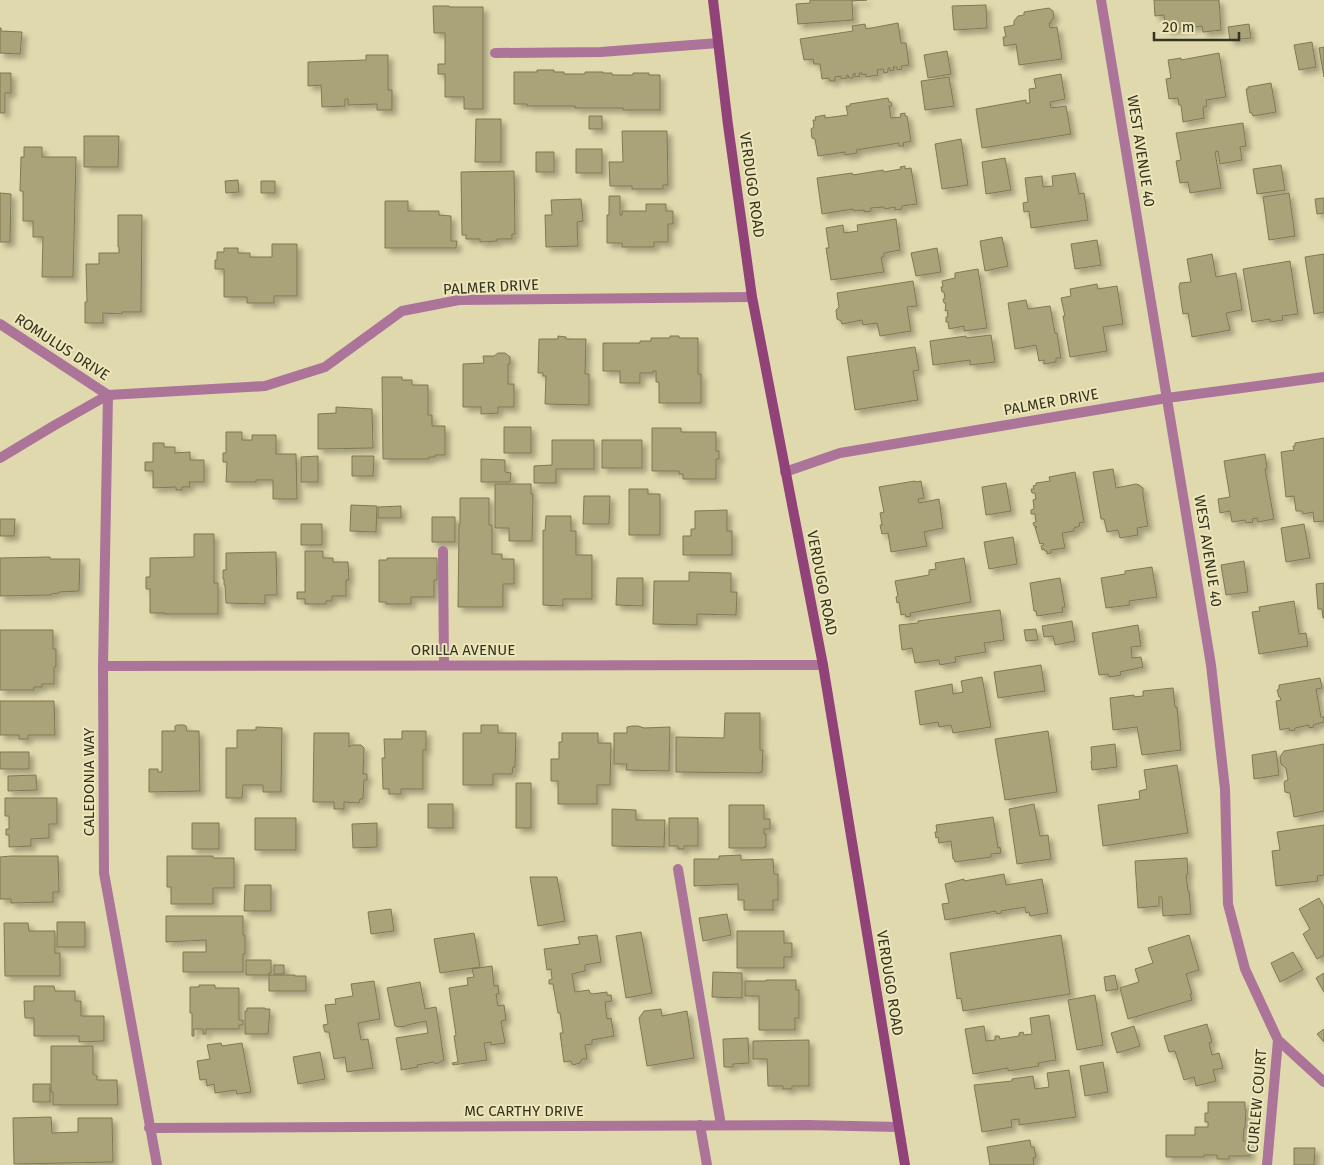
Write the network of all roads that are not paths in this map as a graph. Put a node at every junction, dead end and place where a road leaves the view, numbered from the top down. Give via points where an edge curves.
1 (1101, 0) edge
2 (713, 3) edge
3 (718, 43) junction
4 (495, 53) dead end
5 (752, 297) junction
6 (0, 324) edge
7 (1324, 377) edge
8 (108, 395) junction
9 (1167, 398) junction
10 (0, 458) edge
11 (786, 472) junction
12 (443, 551) dead end
13 (444, 665) junction
14 (823, 665) junction
15 (103, 666) junction
16 (678, 869) dead end
17 (1278, 1040) junction
18 (1324, 1082) edge
19 (700, 1125) junction
20 (721, 1125) junction
21 (898, 1127) junction
22 (149, 1128) junction
23 (157, 1165) edge
24 (707, 1165) edge
25 (905, 1165) edge
26 (1267, 1165) edge

1 - 9 street, WEST AVENUE 40
2 - 3 main road, VERDUGO ROAD
3 - 4 street via 601,52
3 - 5 main road, VERDUGO ROAD
5 - 8 street, PALMER DRIVE via 459,300 402,311 325,367 264,386
5 - 11 main road, VERDUGO ROAD
6 - 8 street, ROMULUS DRIVE
7 - 9 street, PALMER DRIVE
8 - 10 street, PALMER DRIVE
8 - 15 street, CALEDONIA WAY
9 - 11 street, PALMER DRIVE via 840,453
9 - 17 street, WEST AVENUE 40 via 1211,665 1224,789 1228,904 1245,969
11 - 14 main road, VERDUGO ROAD
12 - 13 street
13 - 14 street, ORILLA AVENUE
13 - 15 street, ORILLA AVENUE
14 - 21 main road, VERDUGO ROAD
15 - 22 street, CALEDONIA WAY via 104,873
16 - 20 street
17 - 18 street, WEST AVENUE 40
17 - 26 street, CURLEW COURT
19 - 20 street, MC CARTHY DRIVE
19 - 22 street, MC CARTHY DRIVE
19 - 24 street
20 - 21 street, MC CARTHY DRIVE
21 - 25 main road, VERDUGO ROAD
22 - 23 street, CALEDONIA WAY

